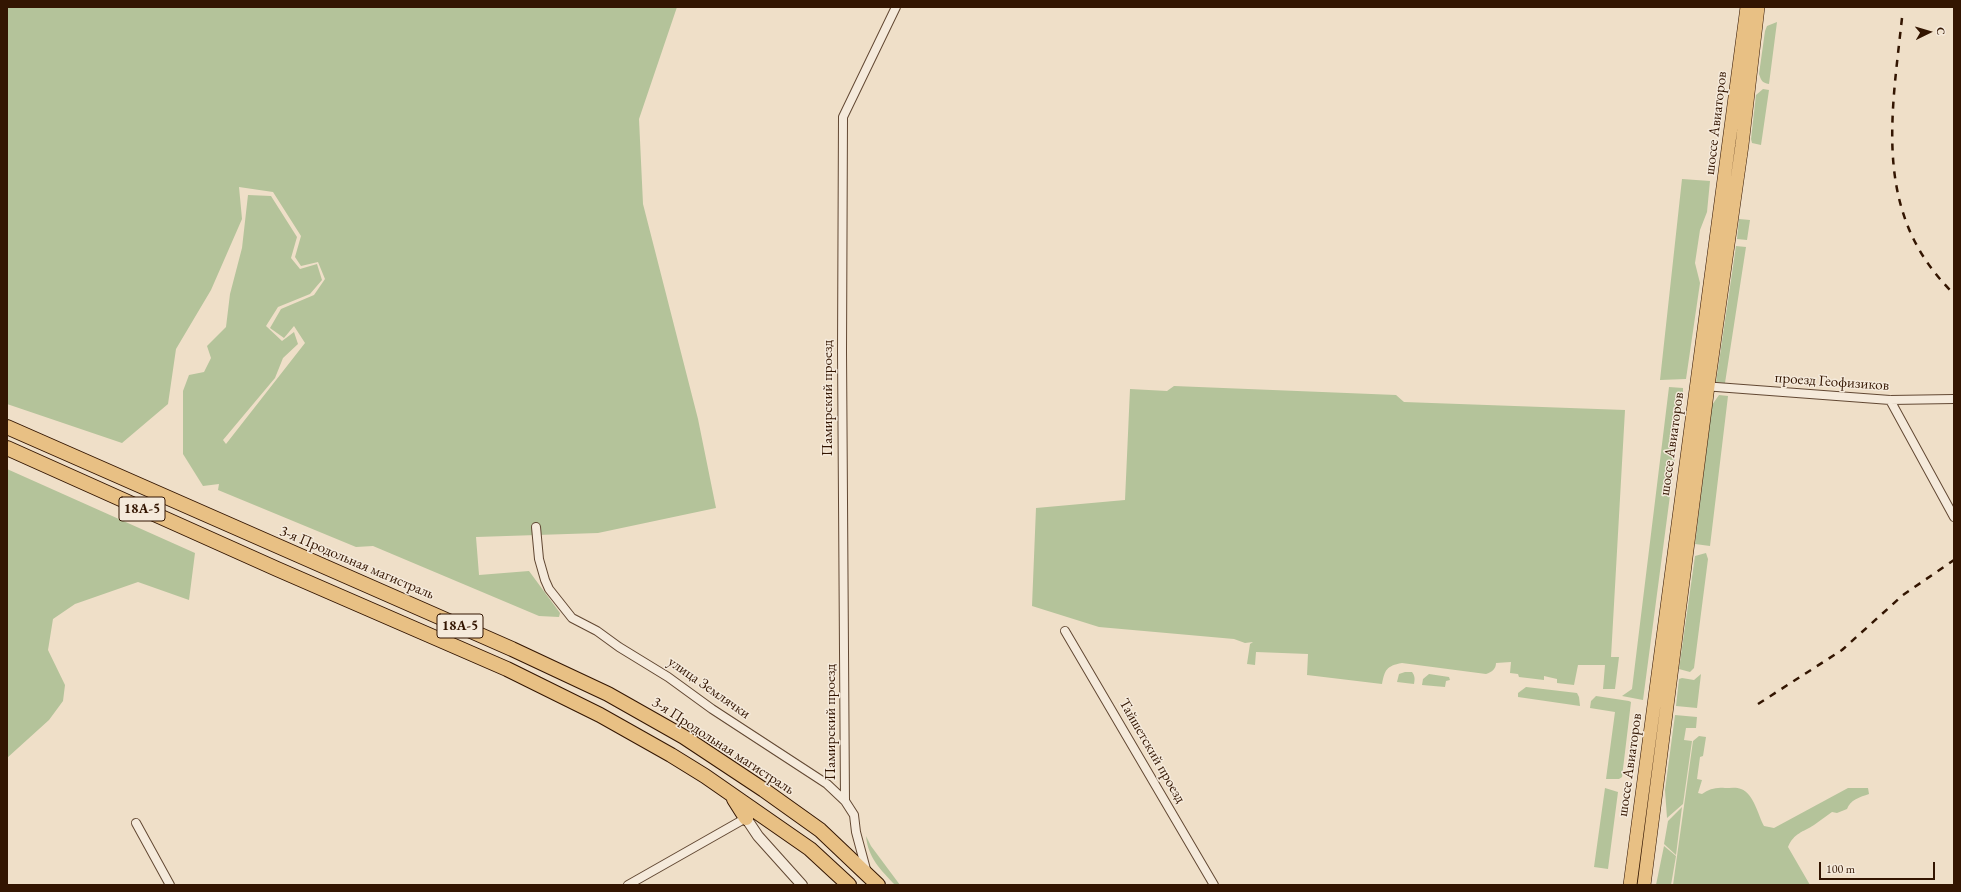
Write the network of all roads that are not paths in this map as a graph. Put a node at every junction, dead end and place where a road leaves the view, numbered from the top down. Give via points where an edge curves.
1 (896, 7) edge
2 (1747, 7) edge
3 (1758, 7) edge
4 (1702, 386) junction
5 (1954, 399) edge
6 (1890, 400) junction
7 (7, 427) edge
8 (7, 448) edge
9 (1954, 517) edge
10 (536, 527) dead end
11 (1065, 631) dead end
12 (731, 794) junction
13 (845, 801) junction
14 (746, 818) junction
15 (136, 823) dead end
16 (867, 874) junction
17 (170, 885) edge
18 (628, 885) edge
19 (802, 885) edge
20 (850, 885) edge
21 (878, 885) edge
22 (1214, 885) edge
23 (1630, 885) edge
24 (1644, 885) edge

1 - 13 street, Памирский проезд via 843,117
2 - 4 main road, шоссе Авиаторов
3 - 4 main road, шоссе Авиаторов via 1742,145
4 - 6 street, проезд Геофизиков
4 - 23 main road, шоссе Авиаторов
4 - 24 main road, шоссе Авиаторов
5 - 6 street, проезд Геофизиков
6 - 9 street
7 - 16 highway, 3-я Продольная магистраль / 18А-5 via 512,649 608,694 684,737 764,790 820,830
8 - 12 highway, 18А-5 via 507,669 600,715 664,751
10 - 13 street, улица Землячки via 539,559 545,580 572,618 597,631 668,677 827,784
11 - 22 street, Тайшетский проезд
12 - 14 highway
12 - 20 highway, 18А-5 via 810,849
13 - 16 street, улица Землячки via 854,815
14 - 18 street
14 - 19 street via 758,836
15 - 17 street
16 - 21 highway, 3-я Продольная магистраль / 18А-5

